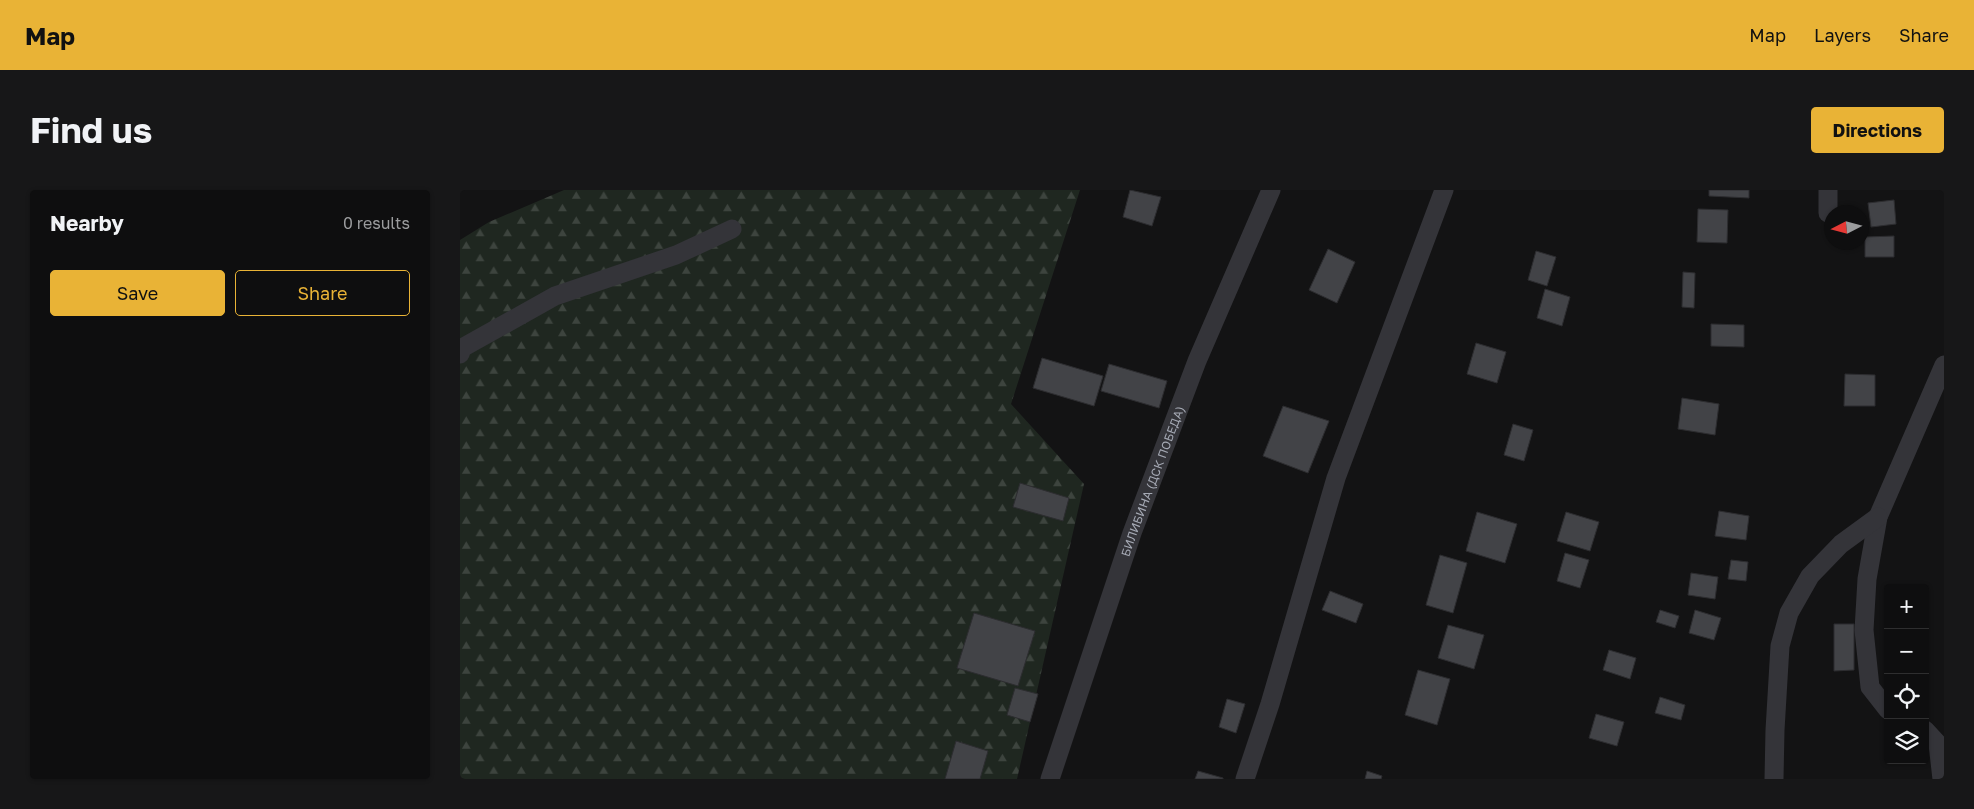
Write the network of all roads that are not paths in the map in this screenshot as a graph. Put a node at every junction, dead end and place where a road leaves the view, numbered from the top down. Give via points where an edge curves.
1 (1271, 190) edge
2 (1444, 190) edge
3 (1828, 190) edge
4 (1828, 205) edge
5 (732, 229) dead end
6 (460, 354) edge
7 (1944, 365) edge
8 (1878, 517) junction
9 (1884, 705) edge
10 (1929, 734) edge
11 (1050, 779) edge
12 (1245, 779) edge
13 (1774, 779) edge
14 (1942, 779) edge

1 - 11 street, БИЛИБИНА (ДСК ПОБЕДА) via 1197,361 1132,533
2 - 12 street via 1336,478
3 - 4 street
5 - 6 street via 676,255 555,296 462,348
7 - 8 street
8 - 9 street via 1867,579 1864,630 1870,687
8 - 13 street via 1841,544 1810,576 1789,613 1780,646
10 - 14 street via 1938,744

